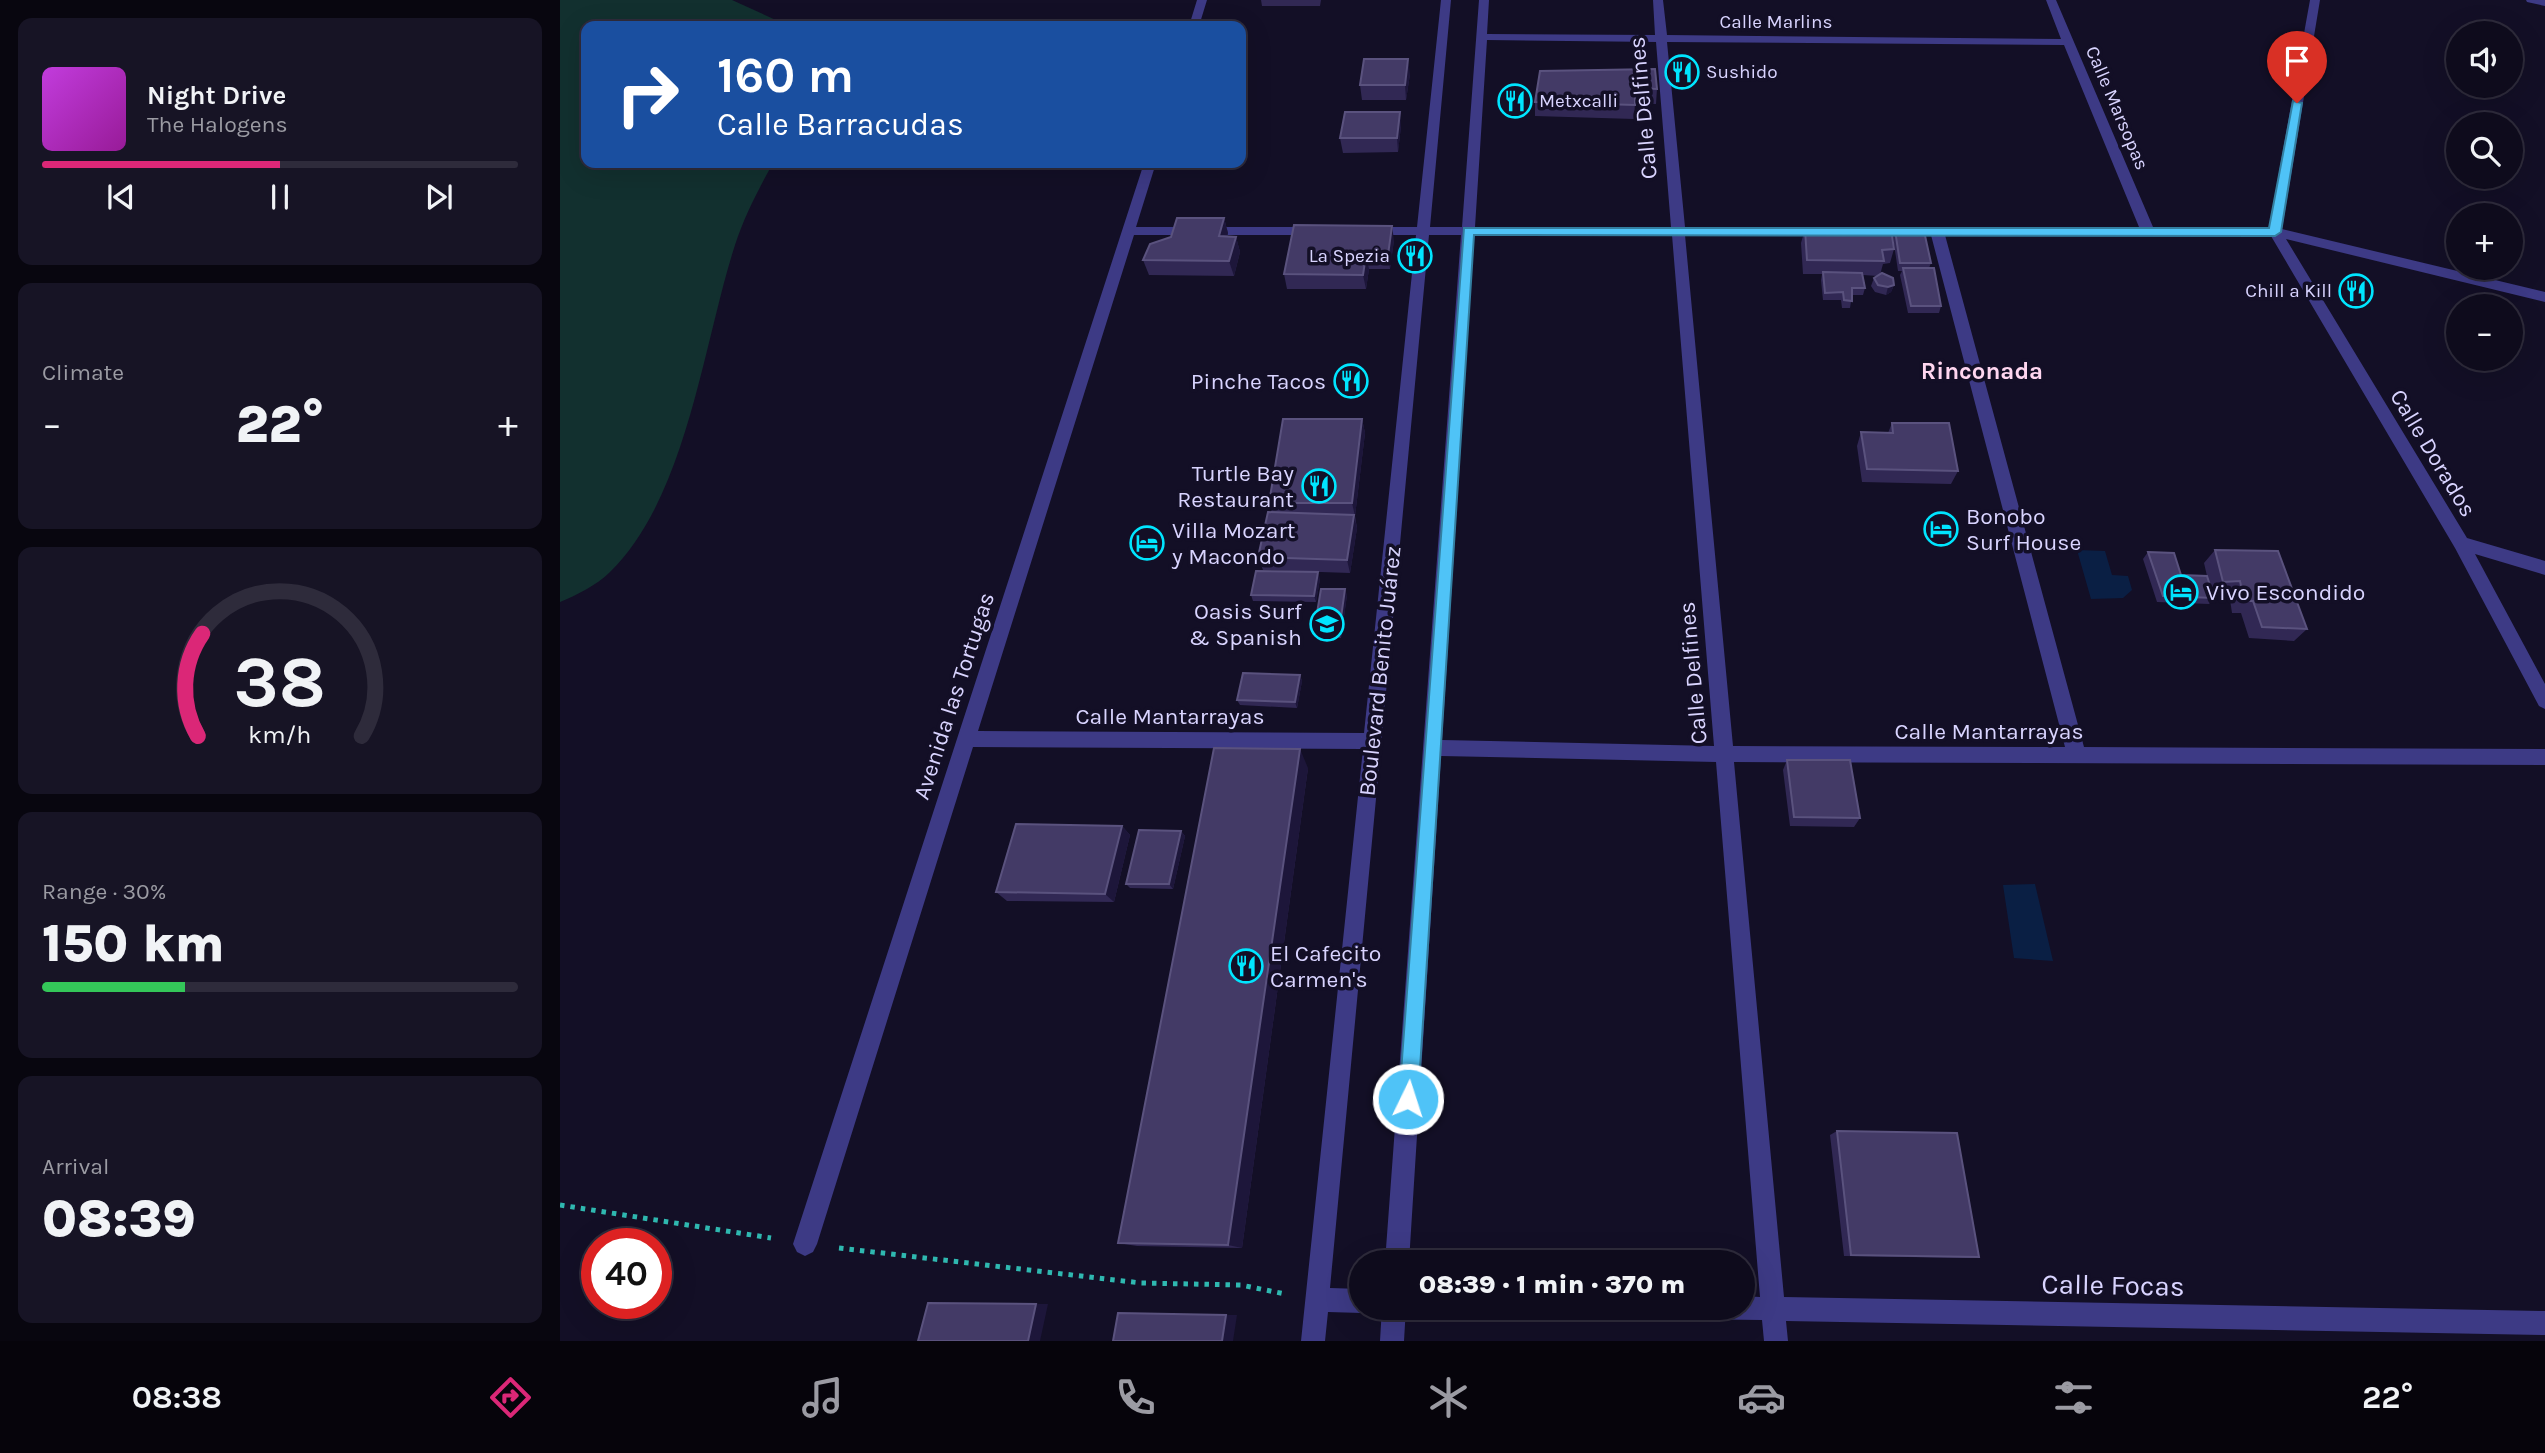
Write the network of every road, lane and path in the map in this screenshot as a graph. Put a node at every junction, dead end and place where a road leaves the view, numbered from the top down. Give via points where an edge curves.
1 (1202, 0) edge
2 (1446, 0) edge
3 (1484, 0) edge
4 (1658, 0) edge
5 (2051, 0) edge
6 (2315, 0) edge
7 (2531, 0) edge
8 (2545, 3) edge
9 (1196, 21) edge
10 (1482, 37) junction
11 (1661, 39) junction
12 (2069, 42) junction
13 (1148, 168) edge
14 (1128, 230) junction
15 (1329, 231) edge
16 (1356, 231) edge
17 (1423, 231) junction
18 (1468, 231) junction
19 (1678, 231) junction
20 (1842, 231) edge
21 (1882, 231) edge
22 (1937, 232) junction
23 (2148, 232) junction
24 (2275, 232) junction
25 (2545, 297) edge
26 (2460, 544) junction
27 (2545, 568) edge
28 (2545, 701) edge
29 (966, 739) junction
30 (1373, 741) junction
31 (1433, 748) junction
32 (1725, 754) junction
33 (2077, 756) junction
34 (2545, 757) edge
35 (560, 1205) edge
36 (805, 1244) junction
37 (1398, 1250) edge
38 (1317, 1300) junction
39 (1349, 1301) edge
40 (1755, 1309) edge
41 (1773, 1309) junction
42 (1393, 1320) edge
43 (2545, 1323) edge
44 (1313, 1341) edge
45 (1392, 1341) edge
46 (1776, 1341) edge

1 - 9 street
2 - 17 street, Boulevard Benito Juárez
3 - 10 street
4 - 11 street, Calle Delfines
5 - 12 street, Calle Marsopas
6 - 24 street
7 - 8 street
10 - 11 street, Calle Marlins
10 - 18 street
11 - 12 street, Calle Marlins
11 - 19 street, Calle Delfines
12 - 23 street, Calle Marsopas
13 - 14 street, Avenida las Tortugas
14 - 15 street
14 - 29 street, Avenida las Tortugas
16 - 17 street
17 - 18 street
17 - 30 street, Boulevard Benito Juárez
18 - 19 street
18 - 31 street
19 - 20 street
19 - 32 street, Calle Delfines
21 - 22 street
22 - 23 street
22 - 33 street
23 - 24 street
24 - 25 street
24 - 26 street, Calle Dorados
26 - 27 street
26 - 28 street, Calle Dorados
29 - 30 street, Calle Mantarrayas
29 - 36 street, Avenida las Tortugas
30 - 38 street, Boulevard Benito Juárez
31 - 32 street, Calle Mantarrayas
31 - 37 street
32 - 33 street, Calle Mantarrayas
32 - 41 street, Calle Delfines
33 - 34 street, Calle Mantarrayas
35 - 36 path
36 - 38 path via 1140,1283 1241,1284
38 - 39 street
38 - 44 street, Boulevard Benito Juárez
40 - 41 street, Calle Focas
41 - 43 street, Calle Focas
41 - 46 street, Calle Delfines
42 - 45 street

